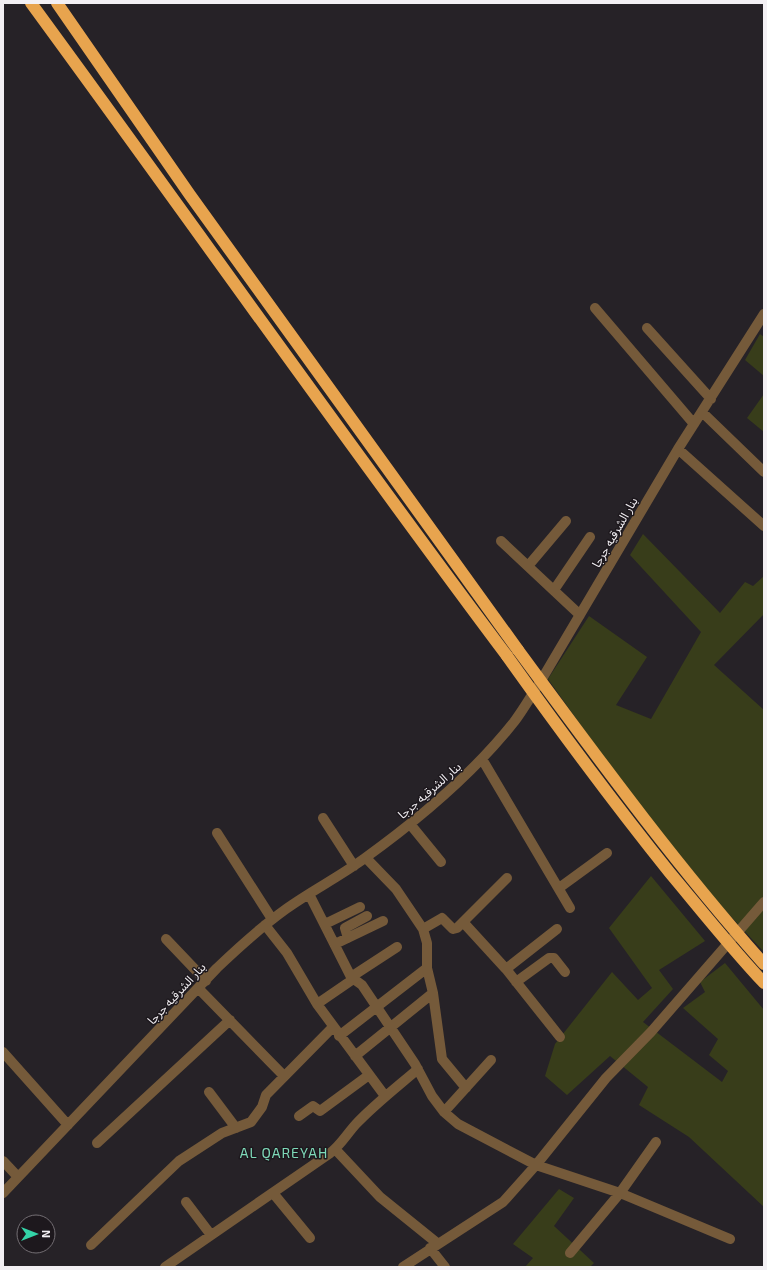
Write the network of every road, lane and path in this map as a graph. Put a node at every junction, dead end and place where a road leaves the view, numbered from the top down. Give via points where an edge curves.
1 (31, 3) edge
2 (57, 3) edge
3 (595, 308) dead end
4 (764, 314) edge
5 (647, 328) dead end
6 (711, 399) junction
7 (702, 412) junction
8 (694, 424) junction
9 (678, 448) junction
10 (764, 472) edge
11 (566, 521) dead end
12 (764, 526) edge
13 (590, 537) dead end
14 (501, 541) dead end
15 (528, 566) junction
16 (554, 590) junction
17 (580, 616) junction
18 (482, 759) junction
19 (323, 818) dead end
20 (410, 824) junction
21 (217, 833) dead end
22 (607, 853) dead end
23 (366, 858) junction
24 (441, 862) dead end
25 (354, 866) junction
26 (507, 878) dead end
27 (559, 888) junction
28 (309, 894) junction
29 (764, 902) edge
30 (360, 907) dead end
31 (570, 908) dead end
32 (367, 916) dead end
33 (383, 921) dead end
34 (269, 922) junction
35 (463, 922) junction
36 (325, 924) junction
37 (423, 929) junction
38 (557, 929) dead end
39 (348, 938) junction
40 (166, 939) dead end
41 (334, 944) junction
42 (397, 947) dead end
43 (764, 964) edge
44 (427, 968) junction
45 (506, 969) junction
46 (565, 972) dead end
47 (352, 978) junction
48 (516, 982) junction
49 (764, 984) edge
50 (203, 985) junction
51 (433, 993) junction
52 (316, 1004) junction
53 (376, 1007) junction
54 (230, 1020) junction
55 (333, 1027) junction
56 (390, 1027) junction
57 (339, 1036) junction
58 (560, 1037) dead end
59 (3, 1052) edge
60 (355, 1056) junction
61 (492, 1060) dead end
62 (418, 1069) junction
63 (370, 1075) junction
64 (284, 1076) junction
65 (466, 1088) junction
66 (209, 1092) dead end
67 (385, 1096) junction
68 (444, 1112) junction
69 (299, 1116) dead end
70 (68, 1125) junction
71 (236, 1128) junction
72 (656, 1142) dead end
73 (97, 1143) dead end
74 (335, 1149) junction
75 (3, 1161) edge
76 (536, 1165) junction
77 (18, 1177) junction
78 (3, 1193) edge
79 (273, 1193) junction
80 (620, 1193) junction
81 (186, 1202) dead end
82 (211, 1235) junction
83 (310, 1238) dead end
84 (730, 1239) dead end
85 (92, 1245) dead end
86 (434, 1246) junction
87 (570, 1253) dead end
88 (165, 1267) edge
89 (403, 1267) edge
90 (445, 1267) edge

1 - 49 highway, bridge via 570,744 644,841
2 - 43 highway, bridge via 190,196 518,650 615,781 726,921
3 - 8 street
4 - 6 street, بنار الشرقيه جرجا
5 - 6 street
6 - 7 street, بنار الشرقيه جرجا
7 - 8 street, بنار الشرقيه جرجا
7 - 10 street
8 - 9 street, بنار الشرقيه جرجا
9 - 12 street
9 - 17 street, بنار الشرقيه جرجا
11 - 15 street
13 - 16 street
14 - 15 street
15 - 16 street
16 - 17 street
17 - 18 street, بنار الشرقيه جرجا via 515,720
18 - 20 street, بنار الشرقيه جرجا
18 - 27 street
19 - 25 street
20 - 23 street, بنار الشرقيه جرجا
20 - 24 street
21 - 34 street
22 - 27 street
23 - 25 street, بنار الشرقيه جرجا
23 - 37 street via 396,889
25 - 28 street, بنار الشرقيه جرجا
26 - 35 street
27 - 31 street
28 - 34 street, بنار الشرقيه جرجا
28 - 36 street
29 - 76 street via 651,1032 606,1078
30 - 36 street
32 - 39 street via 345,928
33 - 39 street
34 - 50 street, بنار الشرقيه جرجا via 254,933
34 - 52 street
35 - 37 street via 453,929 442,918
35 - 45 street
36 - 41 street
37 - 44 street via 427,943
38 - 45 street
39 - 41 street
40 - 50 street
41 - 47 street
42 - 47 street
44 - 51 street
44 - 53 street
45 - 48 street
46 - 48 street via 554,958 549,958
47 - 52 street
47 - 53 street via 362,985
48 - 58 street
50 - 54 street
50 - 70 street, بنار الشرقيه جرجا
51 - 56 street
51 - 65 street via 442,1059
52 - 55 street
53 - 56 street
53 - 57 street
54 - 64 street
54 - 73 street
55 - 57 street
55 - 64 street
56 - 60 street
56 - 62 street
57 - 60 street
59 - 70 street
60 - 63 street
61 - 65 street
62 - 67 street
62 - 68 street
63 - 67 street
63 - 69 street via 320,1111 313,1106
64 - 71 street via 266,1095 262,1107 251,1122
65 - 68 street
66 - 71 street
67 - 74 street
68 - 76 street via 477,1135
70 - 77 street, بنار الشرقيه جرجا
71 - 85 street via 179,1161
72 - 80 street
74 - 79 street
74 - 86 street via 380,1197
75 - 77 street
76 - 80 street
76 - 86 street via 503,1202
77 - 78 street, بنار الشرقيه جرجا
79 - 82 street
79 - 83 street
80 - 84 street
80 - 87 street
81 - 82 street
82 - 88 street
86 - 89 street
86 - 90 street

